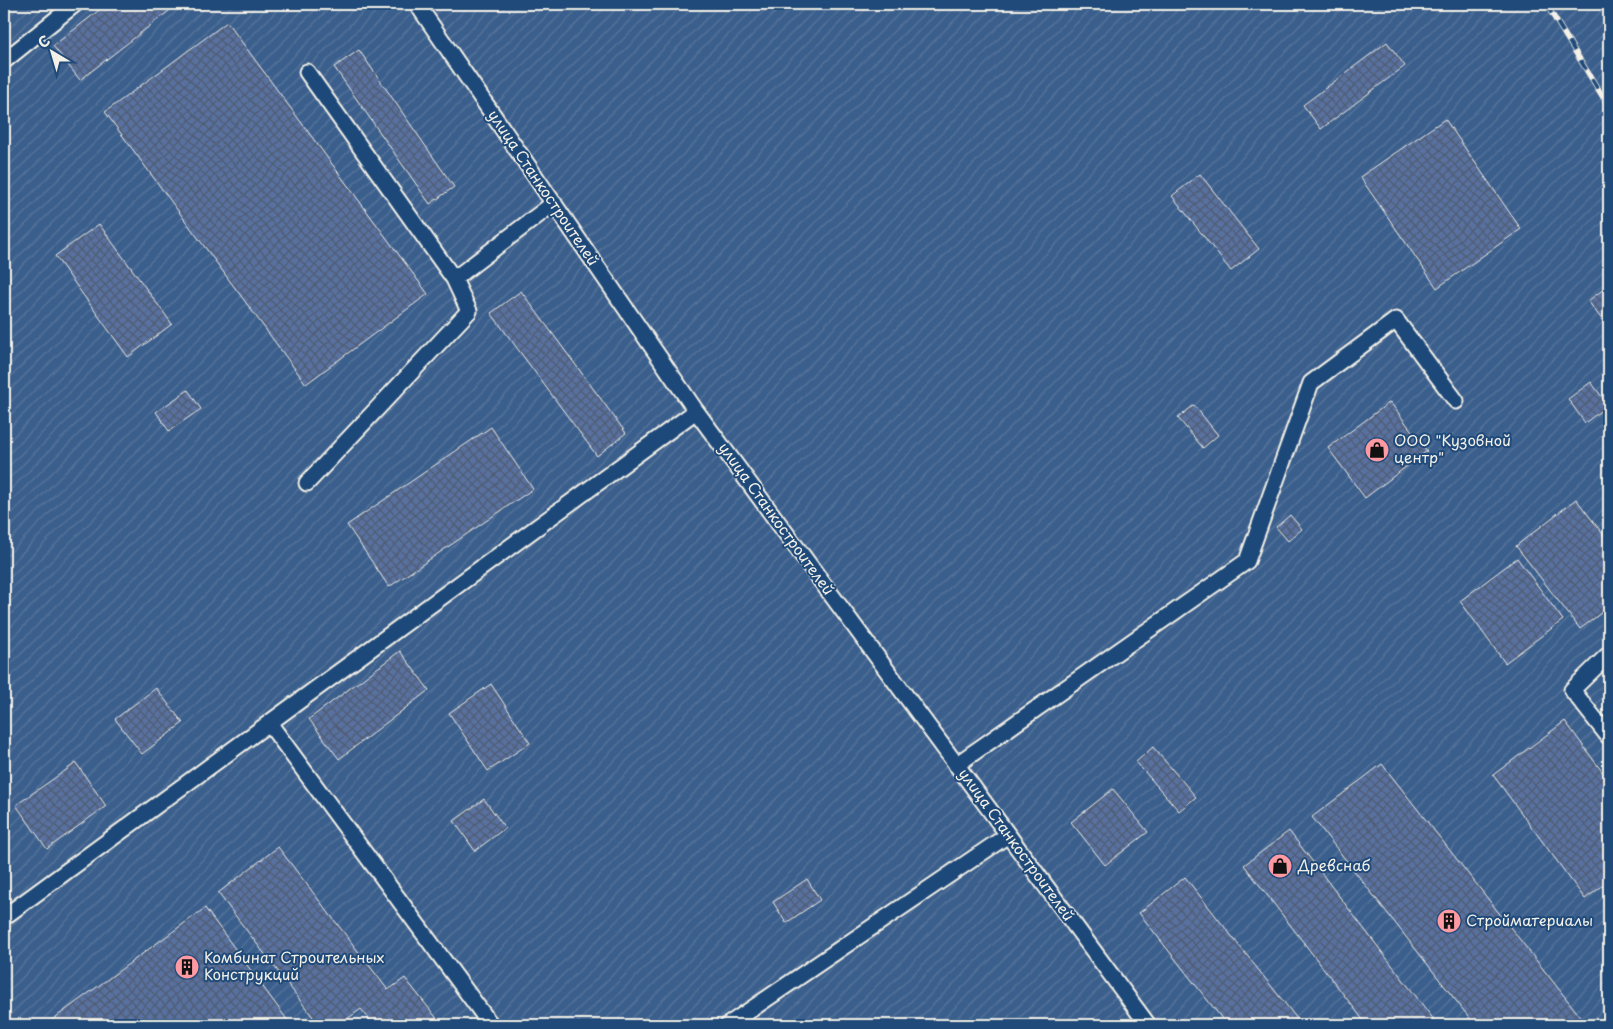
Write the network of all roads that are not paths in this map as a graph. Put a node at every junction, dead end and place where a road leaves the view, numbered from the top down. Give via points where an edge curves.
1 (75, 4) edge
2 (417, 4) edge
3 (4, 61) edge
4 (306, 72) dead end
5 (554, 203) junction
6 (454, 279) junction
7 (1456, 402) dead end
8 (696, 411) junction
9 (307, 483) dead end
10 (1609, 654) edge
11 (269, 723) junction
12 (1609, 737) edge
13 (956, 765) junction
14 (1008, 835) junction
15 (4, 917) edge
16 (491, 1025) edge
17 (728, 1025) edge
18 (1148, 1025) edge

1 - 3 lane
2 - 5 lane, улица Станкостроителей
4 - 6 lane
5 - 6 lane
5 - 8 lane, улица Станкостроителей
6 - 9 lane via 469,311
7 - 13 lane via 1396,320 1311,383 1247,561
8 - 11 lane
8 - 13 lane, улица Станкостроителей
10 - 12 lane via 1572,690
11 - 15 lane
11 - 16 lane
13 - 14 lane, улица Станкостроителей
14 - 17 lane
14 - 18 lane, улица Станкостроителей

